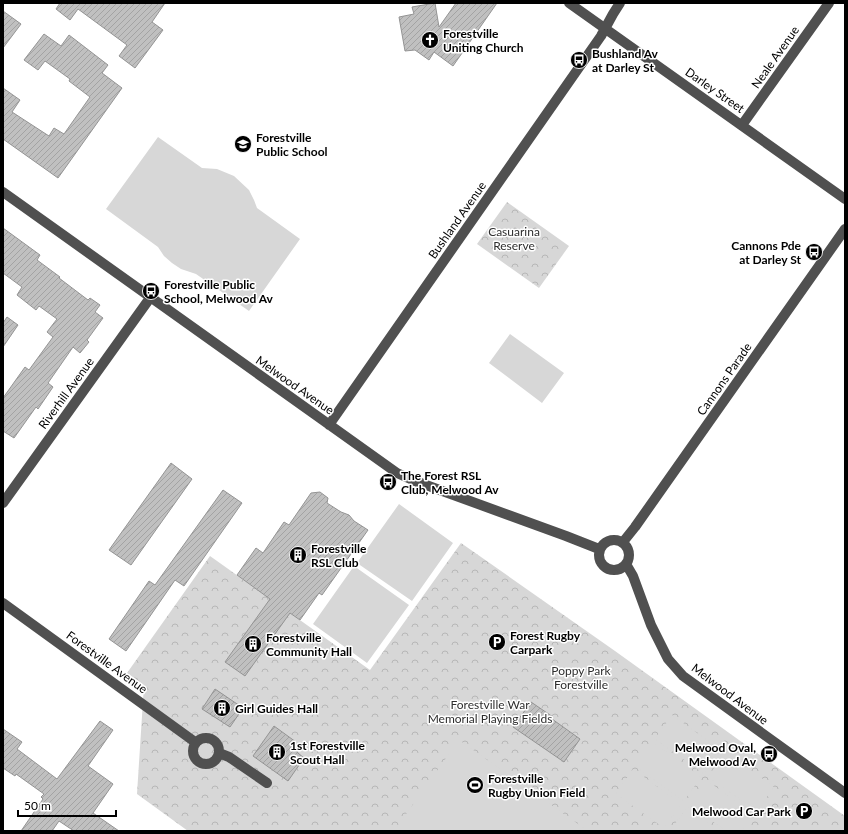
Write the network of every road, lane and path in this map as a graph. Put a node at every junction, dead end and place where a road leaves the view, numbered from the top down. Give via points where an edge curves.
1 (569, 3) edge
2 (620, 3) edge
3 (829, 3) edge
4 (605, 29) junction
5 (742, 125) junction
6 (3, 192) edge
7 (845, 199) edge
8 (845, 229) edge
9 (150, 298) junction
10 (329, 425) junction
11 (3, 503) edge
12 (623, 542) junction
13 (599, 549) junction
14 (626, 564) junction
15 (3, 603) edge
16 (195, 742) junction
17 (219, 753) junction
18 (267, 783) dead end
19 (845, 793) edge

1 - 4 street, Darley Street
2 - 4 street, Bushland Avenue
3 - 5 street, Neale Avenue
4 - 5 street, Darley Street
4 - 10 street, Bushland Avenue
5 - 7 street, Darley Street
6 - 9 street, Melwood Avenue
8 - 12 street, Cannons Parade
9 - 10 street, Melwood Avenue
9 - 11 street, Riverhill Avenue
10 - 13 street, Melwood Avenue via 406,478
12 - 13 street via 610,540
12 - 14 street via 629,555
13 - 14 street via 599,559 608,570 618,570
14 - 19 street, Melwood Avenue via 668,659 683,676
15 - 16 street, Forestville Avenue
16 - 17 street via 203,738 212,738 218,745
16 - 17 street via 193,755 202,764 211,764 218,758
17 - 18 street via 229,756

